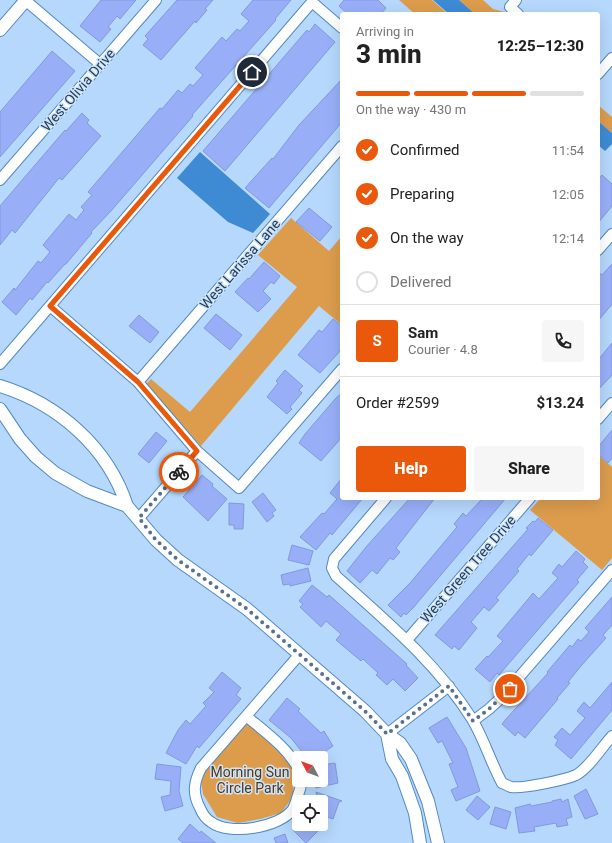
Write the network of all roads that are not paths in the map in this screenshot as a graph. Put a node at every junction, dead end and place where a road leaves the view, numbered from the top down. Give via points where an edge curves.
1 (26, 0) edge
2 (156, 0) edge
3 (340, 26) edge
4 (0, 30) edge
5 (612, 58) edge
6 (100, 64) junction
7 (600, 72) edge
8 (340, 148) edge
9 (0, 180) edge
10 (612, 234) edge
11 (600, 248) edge
12 (50, 306) junction
13 (0, 364) edge
14 (340, 371) edge
15 (138, 382) junction
16 (0, 386) edge
17 (612, 403) edge
18 (0, 409) edge
19 (600, 417) edge
20 (197, 451) junction
21 (384, 500) edge
22 (528, 500) edge
23 (127, 506) junction
24 (139, 518) junction
25 (612, 570) edge
26 (407, 640) junction
27 (300, 654) junction
28 (449, 686) junction
29 (246, 716) junction
30 (473, 721) junction
31 (387, 734) junction
32 (612, 736) edge
33 (292, 758) edge
34 (300, 787) edge
35 (420, 843) edge
36 (438, 843) edge

1 - 4 street
1 - 6 street
2 - 6 street, West Olivia Drive
3 - 12 street via 312,2
5 - 7 street
6 - 9 street, West Olivia Drive
8 - 15 street, West Larissa Lane
10 - 11 street
12 - 13 street
12 - 15 street
14 - 20 street via 239,488
15 - 20 street
16 - 23 street via 39,402 84,436 111,470
17 - 19 street
18 - 23 street via 20,439 55,473 86,491
20 - 24 street
21 - 26 street via 334,559 332,568 336,576
22 - 26 street, West Green Tree Drive
23 - 24 street
24 - 27 street via 156,540 178,560 247,609
25 - 30 street via 501,698
26 - 28 street
27 - 29 street
27 - 31 street via 365,711
28 - 30 street
28 - 31 street
29 - 33 street
29 - 34 street via 195,779 194,790 203,814 211,823 223,828 236,830 269,825 292,810
30 - 32 street via 502,783 510,787 576,775
31 - 35 street via 392,759 404,782 415,813
31 - 36 street via 400,744 411,759 428,801

